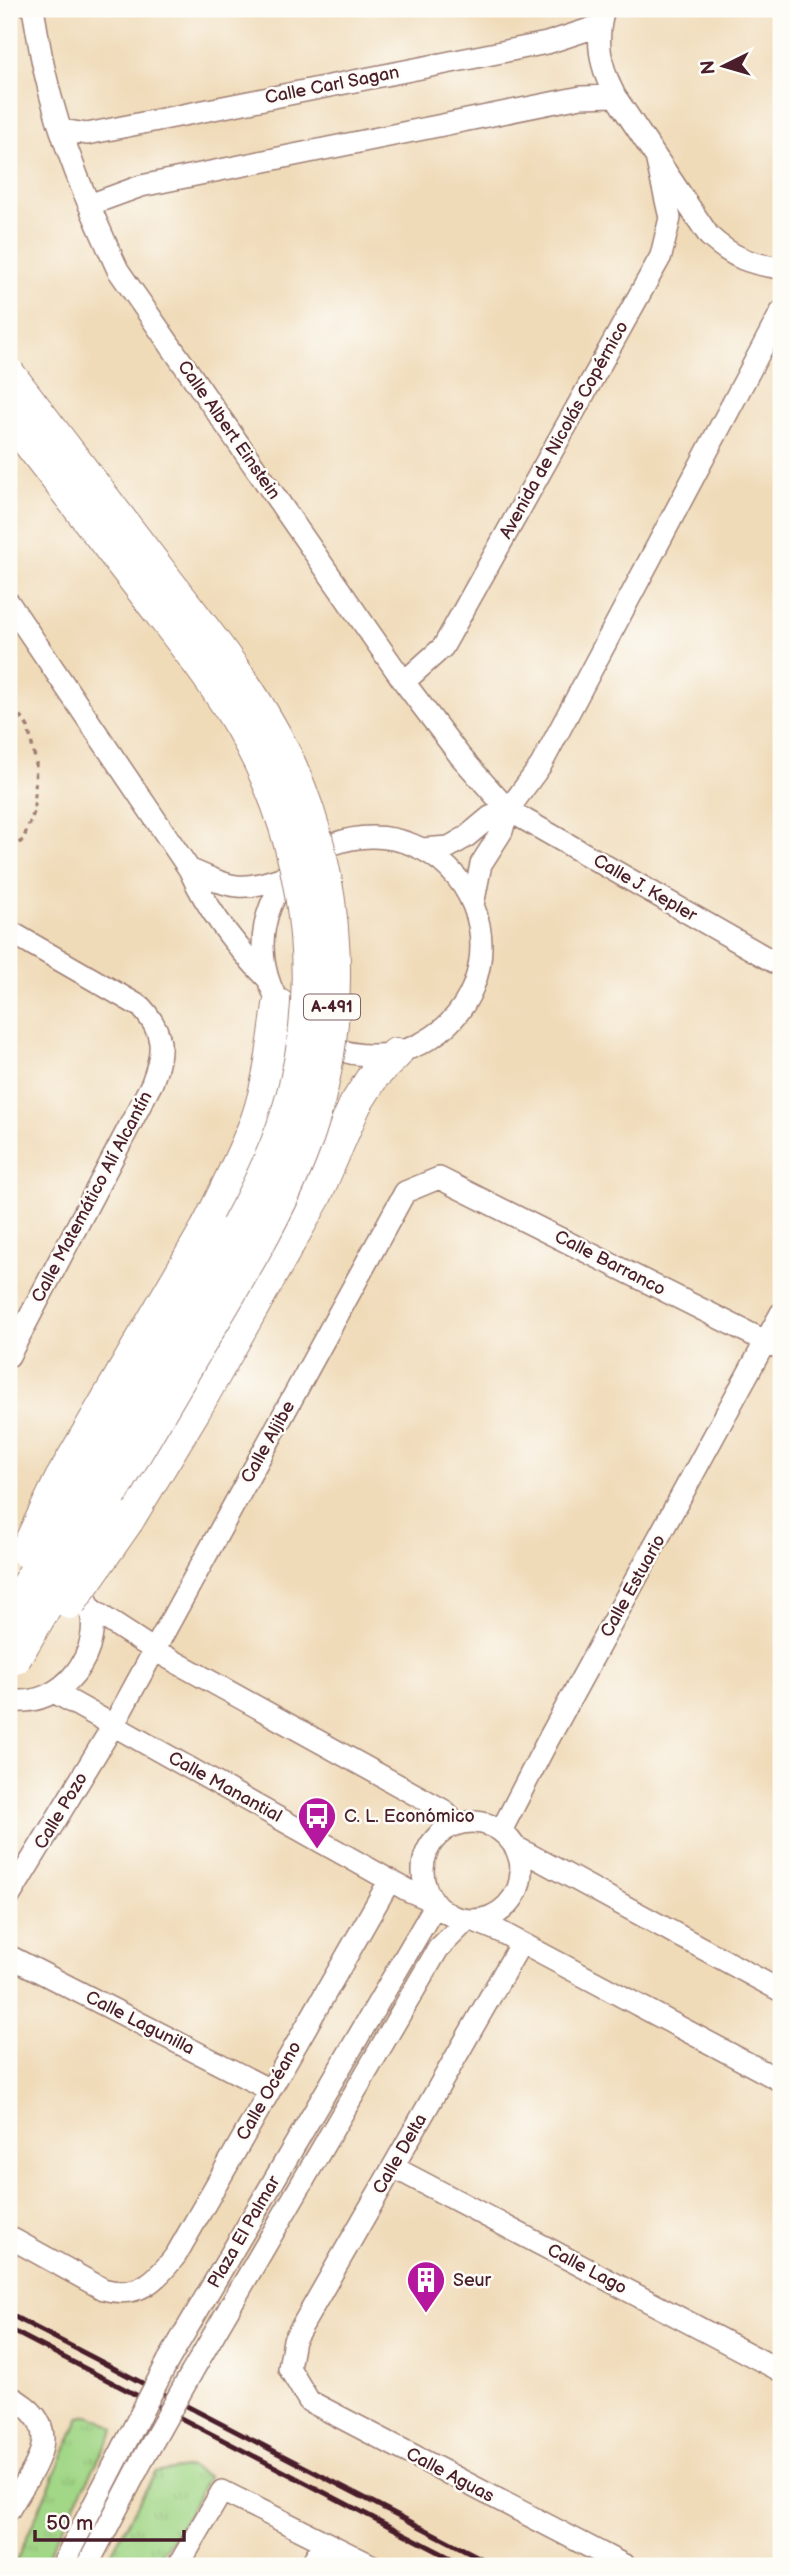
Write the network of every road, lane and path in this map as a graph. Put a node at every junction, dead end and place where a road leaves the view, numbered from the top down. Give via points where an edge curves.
1 (33, 9) edge
2 (602, 17) edge
3 (615, 96) junction
4 (62, 130) junction
5 (656, 157) junction
6 (89, 205) junction
7 (781, 268) edge
8 (781, 312) edge
9 (9, 374) edge
10 (9, 417) edge
11 (9, 603) edge
12 (404, 682) junction
13 (9, 699) edge
14 (508, 810) junction
15 (421, 849) junction
16 (9, 850) edge
17 (189, 869) junction
18 (287, 876) junction
19 (473, 905) junction
20 (9, 931) edge
21 (781, 966) edge
22 (273, 992) junction
23 (396, 1054) junction
24 (439, 1178) joint
25 (781, 1313) edge
26 (774, 1345) edge
27 (9, 1356) edge
28 (9, 1553) edge
29 (9, 1598) edge
30 (91, 1609) junction
31 (9, 1615) edge
32 (154, 1650) junction
33 (12, 1664) edge
34 (54, 1692) junction
35 (9, 1700) edge
36 (114, 1724) junction
37 (457, 1824) junction
38 (508, 1839) junction
39 (390, 1880) junction
40 (9, 1897) edge
41 (434, 1902) junction
42 (470, 1920) junction
43 (521, 1943) junction
44 (9, 1956) edge
45 (781, 1991) edge
46 (781, 2081) edge
47 (270, 2090) junction
48 (393, 2167) junction
49 (9, 2237) edge
50 (289, 2368) joint
51 (781, 2371) edge
52 (9, 2396) edge
53 (9, 2510) edge
54 (324, 2542) junction
55 (62, 2566) edge
56 (87, 2566) edge
57 (178, 2566) edge
58 (310, 2566) edge
59 (373, 2566) edge
60 (626, 2566) edge

1 - 4 street, Calle Albert Einstein
2 - 3 street via 600,57
2 - 4 street, Calle Carl Sagan via 547,43 87,134
3 - 5 street
3 - 6 street via 581,97 154,183
4 - 6 street, Calle Albert Einstein
5 - 7 street via 722,248 749,263
5 - 12 street, Avenida de Nicolás Copérnico via 670,218 661,256 443,647
6 - 12 street, Calle Albert Einstein via 118,270
8 - 14 street via 541,765
9 - 33 highway, A-491, bridge via 213,639 274,733 316,837 330,913 334,987 316,1108 279,1204
10 - 31 highway, A-491, bridge via 203,670 242,729 286,827 302,898 308,965 297,1075 289,1110 261,1180
11 - 17 street
12 - 14 street, Calle Albert Einstein
13 - 16 path via 28,727 36,763 34,812 23,840
14 - 15 street via 490,817 449,847
14 - 19 street via 502,831 481,864
14 - 21 street, Calle J. Kepler
15 - 18 street via 400,839 369,836 338,841 310,855
15 - 19 street via 453,872
17 - 18 street via 229,886 254,887
17 - 22 street via 244,956
18 - 22 street via 272,899 264,924 262,951
19 - 23 street via 481,941 472,991 442,1031
20 - 27 street, Calle Matemático Alí Alcantín via 141,1007 159,1034 159,1064 152,1083
22 - 23 street via 301,1031 330,1048 362,1056
22 - 29 highway, bridge via 272,1062 240,1160 208,1226 61,1479 13,1578
23 - 33 highway, bridge via 374,1075 355,1105 315,1197 128,1520 50,1631
24 - 26 street, Calle Barranco
24 - 32 street, Calle Aljibe via 405,1192
25 - 26 street, Calle Estuario
26 - 38 street, Calle Estuario via 555,1728
28 - 30 street via 53,1561 70,1573
30 - 32 street
30 - 34 street via 90,1648 70,1680
32 - 36 street, Calle Aljibe
32 - 37 street via 443,1810
34 - 35 street via 35,1699
34 - 36 street, Calle Manantial
36 - 39 street, Calle Manantial
36 - 40 street, Calle Pozo
37 - 38 street via 480,1822
37 - 41 street via 437,1836 425,1856 423,1879
38 - 42 street via 521,1875 514,1895 499,1911
38 - 45 street
39 - 41 street, Calle Manantial
39 - 47 street, Calle Océano
41 - 42 street via 445,1912
41 - 55 street, Plaza El Palmar, bridge via 168,2361
42 - 43 street
42 - 56 street, Plaza El Palmar, bridge via 438,1949 192,2372
43 - 46 street
43 - 48 street, Calle Delta
44 - 47 street, Calle Lagunilla
47 - 49 street, Calle Océano via 176,2255 157,2277 136,2290 118,2294 103,2290
48 - 50 street, Calle Delta via 294,2340
48 - 51 street, Calle Lago
50 - 60 street, Calle Aguas via 309,2401
52 - 53 street via 41,2422 43,2438 40,2455
54 - 57 street via 222,2491
54 - 58 street
54 - 59 street

